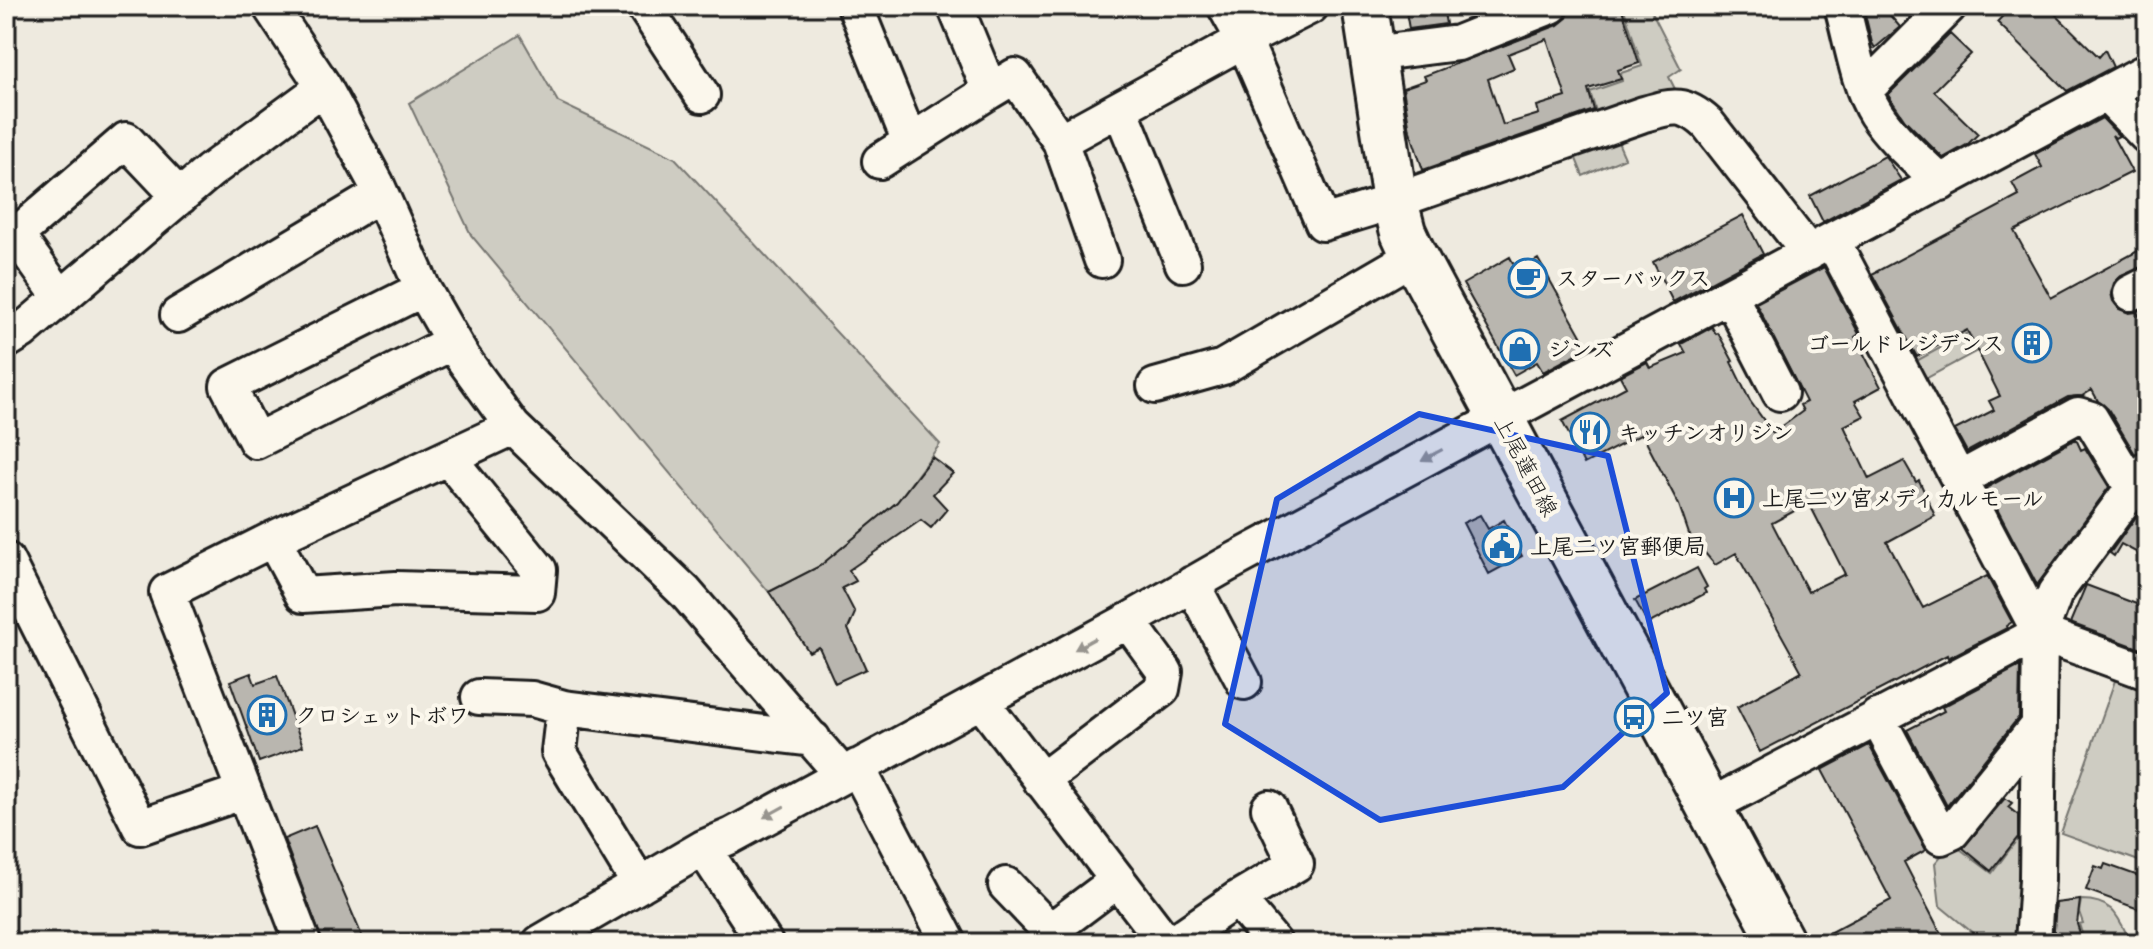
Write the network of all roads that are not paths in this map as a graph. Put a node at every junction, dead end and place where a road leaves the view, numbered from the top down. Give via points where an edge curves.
1 (270, 6) edge
2 (644, 6) edge
3 (855, 6) edge
4 (955, 6) edge
5 (1225, 6) edge
6 (1311, 6) edge
7 (1365, 6) edge
8 (1551, 6) edge
9 (1842, 6) edge
10 (1949, 6) edge
11 (1244, 40) junction
12 (1371, 54) junction
13 (2147, 71) edge
14 (324, 87) junction
15 (1865, 90) junction
16 (990, 91) junction
17 (2105, 93) junction
18 (702, 95) dead end
19 (1120, 108) junction
20 (2147, 136) edge
21 (1060, 141) junction
22 (910, 142) junction
23 (880, 161) dead end
24 (1941, 183) junction
25 (381, 194) junction
26 (180, 197) junction
27 (1395, 201) junction
28 (1820, 246) junction
29 (1414, 256) junction
30 (1102, 260) dead end
31 (1183, 264) dead end
32 (423, 289) junction
33 (1730, 296) junction
34 (61, 298) junction
35 (178, 315) dead end
36 (6, 341) edge
37 (453, 342) junction
38 (1155, 386) dead end
39 (1780, 393) dead end
40 (1501, 418) junction
41 (513, 427) junction
42 (449, 459) junction
43 (1960, 479) junction
44 (2140, 483) edge
45 (273, 539) junction
46 (6, 560) edge
47 (1192, 584) junction
48 (1128, 621) junction
49 (2040, 633) junction
50 (2147, 672) edge
51 (1244, 682) dead end
52 (479, 697) dead end
53 (981, 701) junction
54 (564, 708) junction
55 (1877, 717) junction
56 (2039, 724) junction
57 (813, 739) junction
58 (850, 770) junction
59 (1041, 781) junction
60 (242, 792) junction
61 (1708, 807) junction
62 (1269, 808) dead end
63 (703, 848) junction
64 (1118, 880) junction
65 (640, 885) junction
66 (1006, 885) dead end
67 (1237, 899) junction
68 (594, 929) edge
69 (303, 943) edge
70 (540, 943) edge
71 (765, 943) edge
72 (949, 943) edge
73 (1166, 943) edge
74 (1173, 943) edge
75 (1274, 943) edge
76 (1782, 943) edge
77 (2033, 943) edge

1 - 14 street
2 - 18 street
3 - 22 street
4 - 16 street
5 - 11 street
6 - 11 street
7 - 12 main road, 上尾蓮田線
8 - 12 street via 1458,43
9 - 15 street
10 - 15 street
11 - 19 street
11 - 27 street via 1323,223
12 - 27 main road, 上尾蓮田線
13 - 17 street
14 - 25 street
14 - 26 street
15 - 24 street via 1893,136
16 - 21 street via 1015,76
16 - 22 street
17 - 20 street
17 - 24 street
19 - 21 street
19 - 31 street
21 - 30 street
22 - 23 street
24 - 28 street
25 - 32 street
25 - 35 street
26 - 34 street
26 - 34 street via 126,140 16,235
27 - 28 street via 1641,115 1681,106 1708,124
27 - 29 main road, 上尾蓮田線
28 - 33 street
28 - 43 street
29 - 38 street via 1223,367
29 - 40 main road, 上尾蓮田線
32 - 37 street
32 - 37 street via 228,386 256,441
33 - 39 street
33 - 40 street
34 - 36 street
37 - 41 street
40 -> 47 street
40 - 61 main road, 上尾蓮田線
41 - 42 street
41 - 57 street via 685,592
42 - 45 street
42 - 45 street via 539,570 537,593 396,589 303,595
43 - 44 street via 2078,415 2091,419
43 - 49 street
44 - 49 street via 2055,593
45 - 60 street via 167,592
46 - 60 street via 140,827
47 - 48 street
47 - 51 street
48 -> 53 street
48 - 59 street via 1165,672 1162,689
49 - 50 street
49 - 55 street
49 - 56 street
52 - 54 street via 532,699
53 - 58 street
53 - 59 street
54 - 57 street
54 - 65 street via 559,752
55 - 56 street via 1941,837 1952,832
55 - 61 street
56 - 77 street
57 - 58 street
58 -> 63 street
58 - 72 street
59 - 64 street
60 - 69 street
61 - 76 main road, 上尾蓮田線
62 - 67 street via 1296,864
63 - 65 street
63 - 71 street
64 - 66 street via 1050,931
64 - 73 street
65 - 68 street
67 - 74 street
67 - 75 street
68 - 70 street

